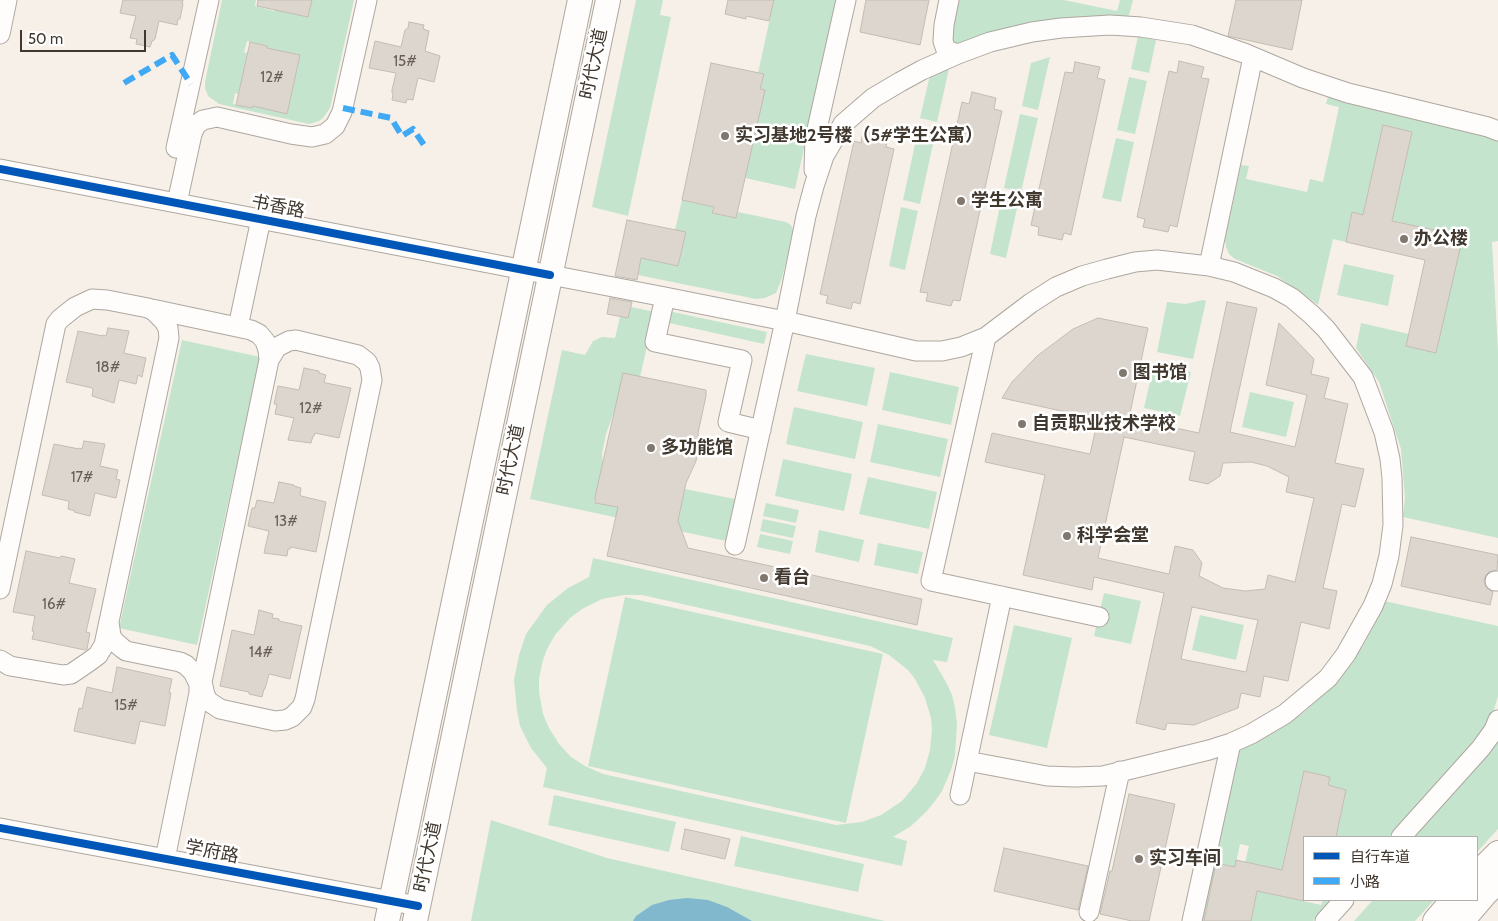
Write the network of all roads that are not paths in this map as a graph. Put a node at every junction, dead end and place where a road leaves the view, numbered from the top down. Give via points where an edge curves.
1 (7, 0) edge
2 (209, 0) edge
3 (367, 0) edge
4 (580, 0) edge
5 (608, 0) edge
6 (846, 0) edge
7 (949, 0) edge
8 (0, 34) edge
9 (958, 54) junction
10 (1254, 57) junction
11 (191, 84) junction
12 (217, 117) junction
13 (1498, 130) edge
14 (0, 169) edge
15 (814, 186) junction
16 (171, 202) junction
17 (261, 219) junction
18 (1209, 266) junction
19 (524, 270) junction
20 (550, 275) junction
21 (665, 296) junction
22 (148, 308) junction
23 (199, 319) junction
24 (785, 321) junction
25 (244, 329) junction
26 (986, 337) junction
27 (169, 338) junction
28 (302, 341) junction
29 (269, 360) junction
30 (761, 430) junction
31 (18, 505) junction
32 (0, 522) edge
33 (0, 531) edge
34 (735, 545) dead end
35 (8, 554) junction
36 (0, 589) edge
37 (1002, 596) junction
38 (1099, 617) dead end
39 (109, 619) junction
40 (211, 639) junction
41 (126, 651) junction
42 (96, 657) junction
43 (0, 660) edge
44 (180, 662) junction
45 (199, 693) junction
46 (1498, 720) edge
47 (1231, 743) junction
48 (967, 761) junction
49 (1120, 771) junction
50 (960, 795) dead end
51 (0, 828) edge
52 (1402, 836) edge
53 (1498, 853) edge
54 (164, 859) junction
55 (1478, 873) edge
56 (1498, 881) edge
57 (1343, 901) edge
58 (1452, 901) edge
59 (389, 911) edge
60 (1089, 912) dead end
61 (416, 914) edge
62 (1192, 921) edge
63 (1325, 921) edge
64 (1435, 921) edge
65 (1462, 921) edge

1 - 8 street
2 - 11 street
3 - 12 street via 342,112 331,130 306,137
4 - 19 main road, 时代大道
5 - 20 main road, 时代大道
6 - 15 street via 815,138
7 - 9 street via 943,41 946,50
9 - 10 street via 1032,32 1110,25 1192,35
9 - 15 street via 900,82 857,111 843,124 830,144
10 - 13 street via 1348,93
10 - 18 street
11 - 12 street via 195,103 206,114
11 - 16 street
12 - 16 street via 203,120 193,129
14 - 16 street, 书香路
15 - 24 street
16 - 17 street, 书香路
17 - 19 street, 书香路
17 - 25 street
18 - 26 street, 书香路 via 1157,260 1135,262 1082,276 1056,287
18 - 47 street, 书香路 via 1274,288 1292,298 1326,329 1363,377 1384,432 1392,478 1393,525 1382,584 1374,606 1346,654 1328,678 1297,705
19 - 20 street, 书香路
19 - 59 main road, 时代大道
20 - 21 street, 书香路
20 - 61 main road, 时代大道
21 - 24 street, 书香路
21 - 30 street via 655,342 742,360 728,422
22 - 23 street
22 - 27 street via 164,321
22 - 31 street via 92,299 75,307 56,324
23 - 25 street
23 - 27 street via 183,322
24 - 26 street, 书香路 via 916,351 942,351
24 - 30 street
25 - 28 street
25 - 29 street via 259,334 265,341
26 - 37 street via 931,581
27 - 39 street
28 - 29 street via 290,341 277,347
28 - 45 street via 358,355 367,362 372,380 302,707 292,717 275,722 219,709
29 - 40 street
30 - 34 street
31 - 32 street
31 - 35 street
33 - 35 street via 7,543
35 - 36 street
37 - 38 street
37 - 48 street
39 - 41 street via 111,636
39 - 42 street via 102,651
40 - 44 street via 200,656
40 - 45 street
41 - 42 street via 110,650
41 - 44 street
42 - 43 street via 63,676 10,666
44 - 45 street via 193,672
45 - 54 street
46 - 52 street via 1481,748
47 - 49 street, 书香路
47 - 62 street
48 - 49 street, 书香路 via 1075,778
48 - 50 street
49 - 60 street
51 - 54 street, 学府路
53 - 55 main road
54 - 59 street, 学府路
56 - 65 main road
57 - 63 street
58 - 64 main road
59 - 61 street, 学府路

